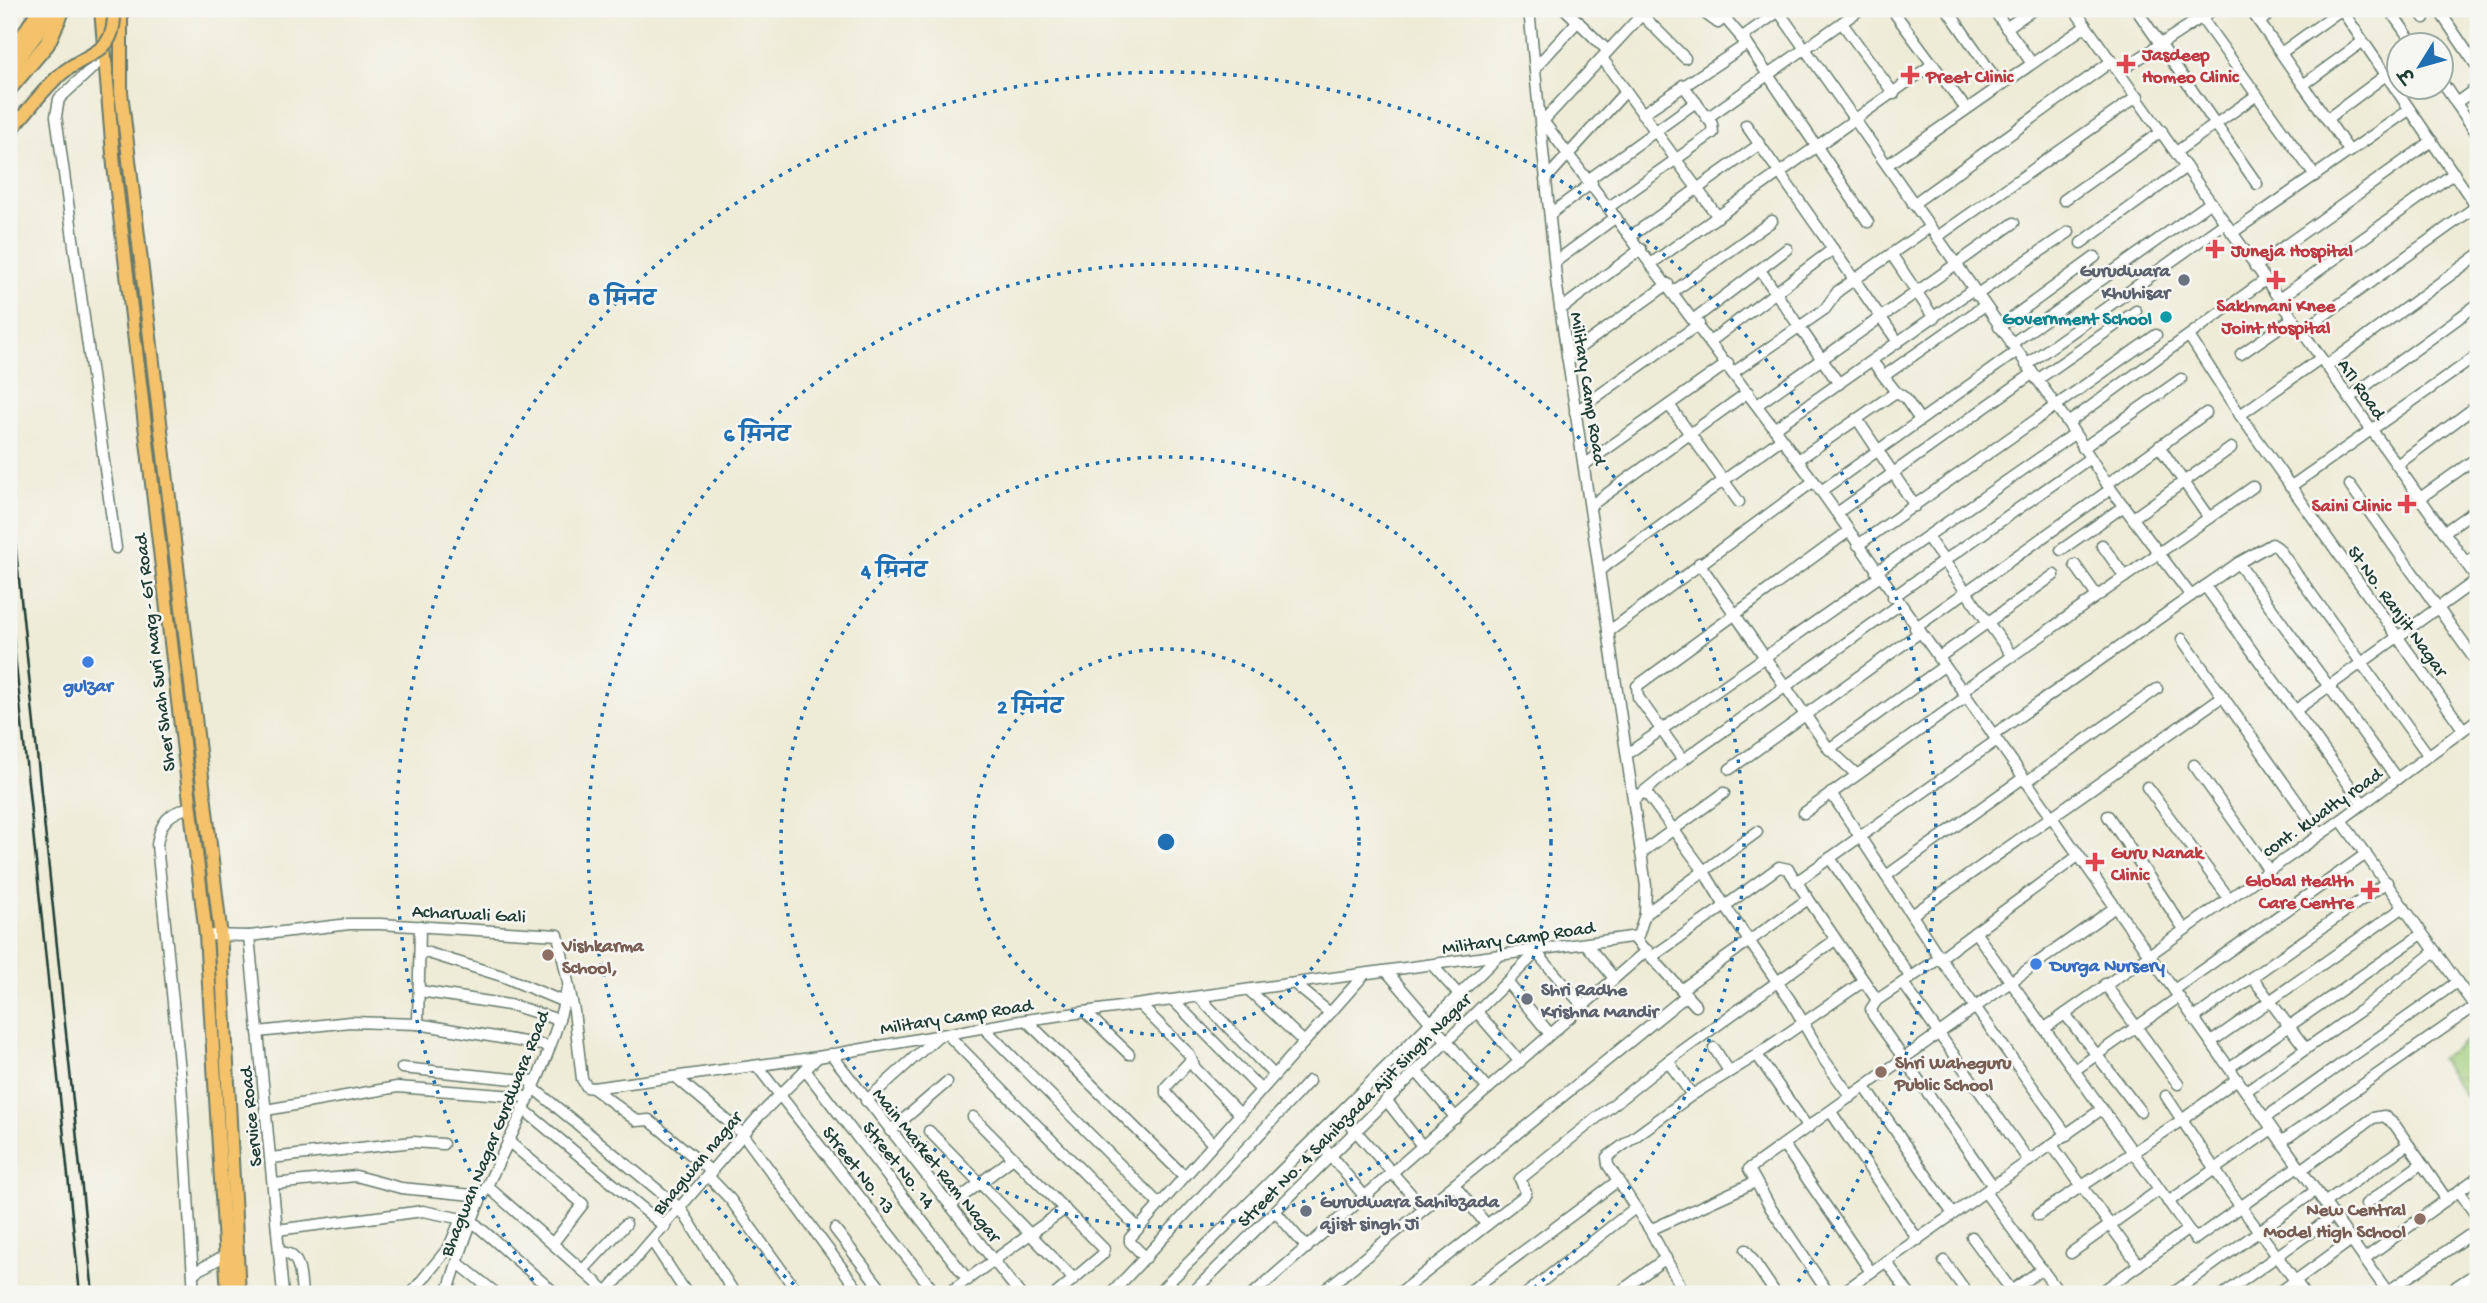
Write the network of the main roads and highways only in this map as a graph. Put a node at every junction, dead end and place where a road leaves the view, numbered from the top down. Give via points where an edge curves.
1 (39, 9) edge
2 (50, 9) edge
3 (63, 9) edge
4 (102, 9) edge
5 (114, 9) edge
6 (121, 9) edge
7 (9, 57) edge
8 (9, 69) edge
9 (9, 89) edge
10 (9, 132) edge
11 (228, 1294) edge
12 (239, 1294) edge

1 - 7 main road
2 - 8 highway
3 - 9 highway via 47,44
4 - 11 main road, Sher Shah Suri Marg - GT Road via 116,180 206,935
5 - 10 main road, bridge via 114,30 100,51 57,77
6 - 12 main road, Sher Shah Suri Marg - GT Road via 121,92 226,934

